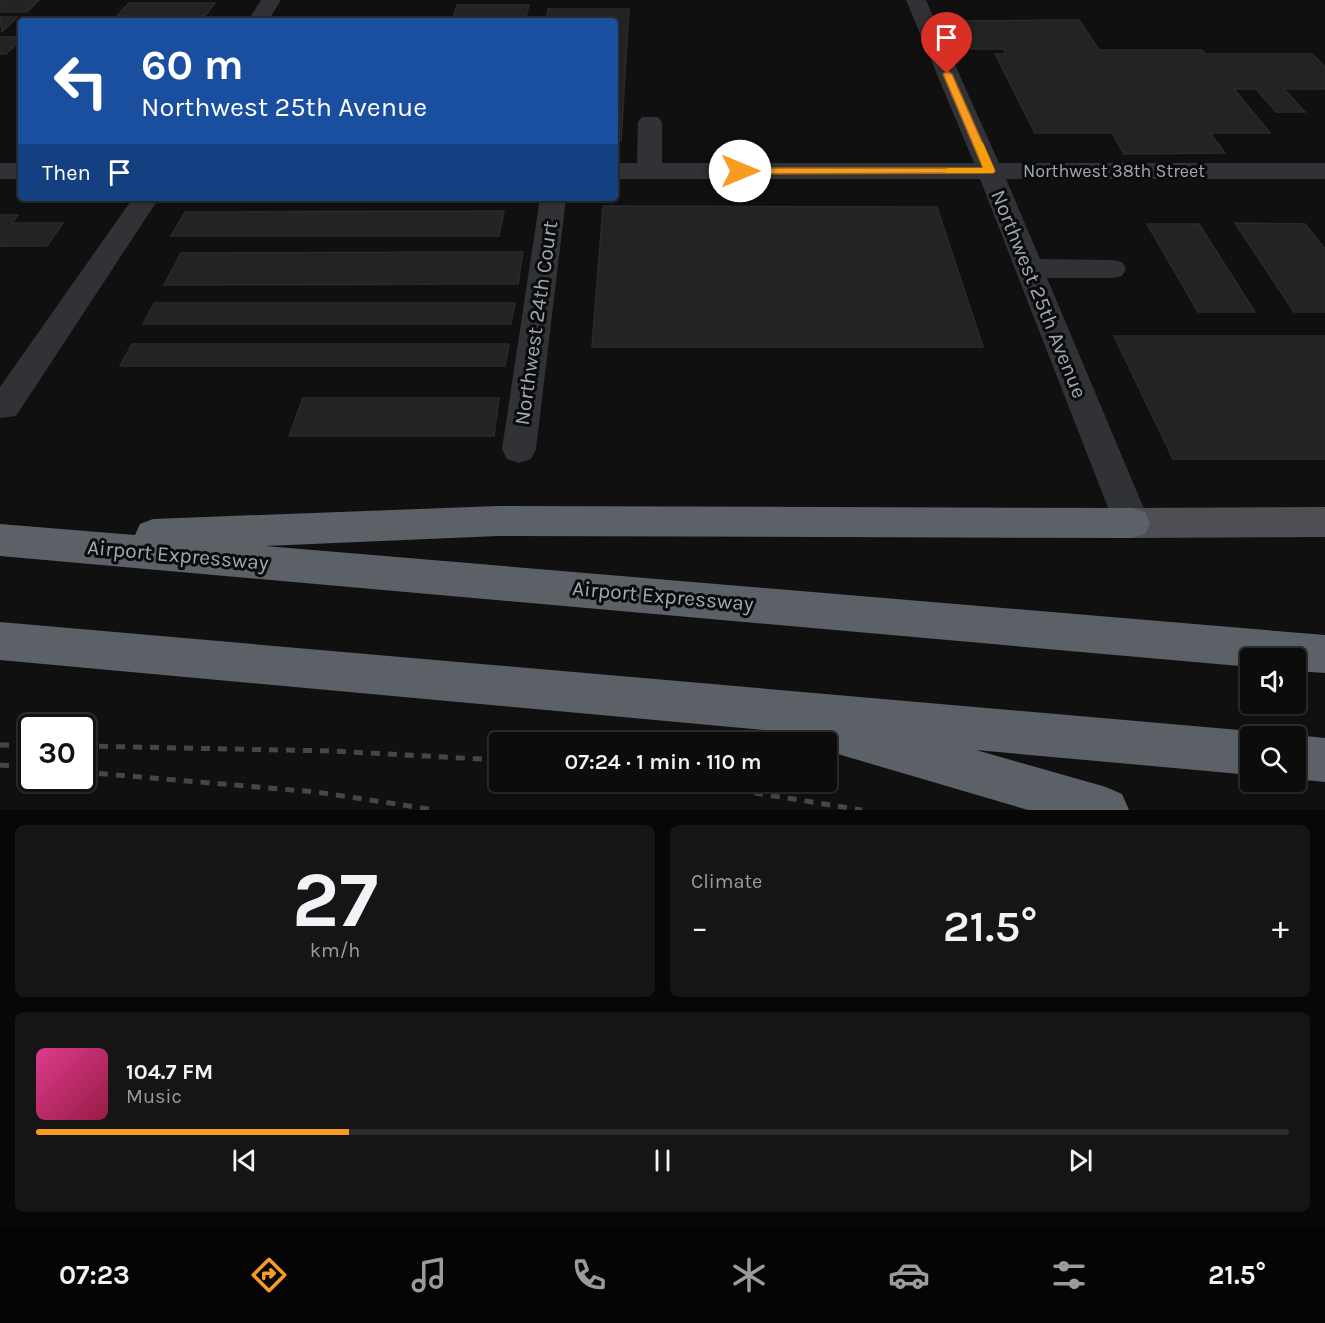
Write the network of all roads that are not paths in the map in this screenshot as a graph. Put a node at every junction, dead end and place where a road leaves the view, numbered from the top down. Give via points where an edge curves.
1 (271, 0) edge
2 (916, 0) edge
3 (260, 18) edge
4 (650, 122) dead end
5 (0, 171) edge
6 (18, 171) edge
7 (618, 171) edge
8 (649, 171) junction
9 (990, 171) junction
10 (1325, 171) edge
11 (144, 201) edge
12 (553, 201) edge
13 (1028, 268) junction
14 (1112, 269) dead end
15 (4, 407) dead end
16 (519, 449) dead end
17 (1325, 522) edge
18 (1132, 523) junction
19 (4, 541) edge
20 (0, 641) edge
21 (1325, 654) edge
22 (767, 711) junction
23 (1240, 752) edge
24 (1306, 758) edge
25 (1325, 760) edge
26 (1106, 810) edge

1 - 3 street
2 - 9 street, Northwest 25th Avenue
4 - 8 street
5 - 6 street
7 - 8 street, Northwest 38th Street
8 - 9 street, Northwest 38th Street
9 - 10 street, Northwest 38th Street
9 - 13 street, Northwest 25th Avenue
11 - 15 street
12 - 16 street, Northwest 24th Court
13 - 14 street
13 - 18 street, Northwest 25th Avenue
17 - 18 main road
18 - 19 highway via 498,521
19 - 21 highway, Airport Expressway
20 - 22 highway
22 - 23 highway
22 - 26 highway
24 - 25 highway

